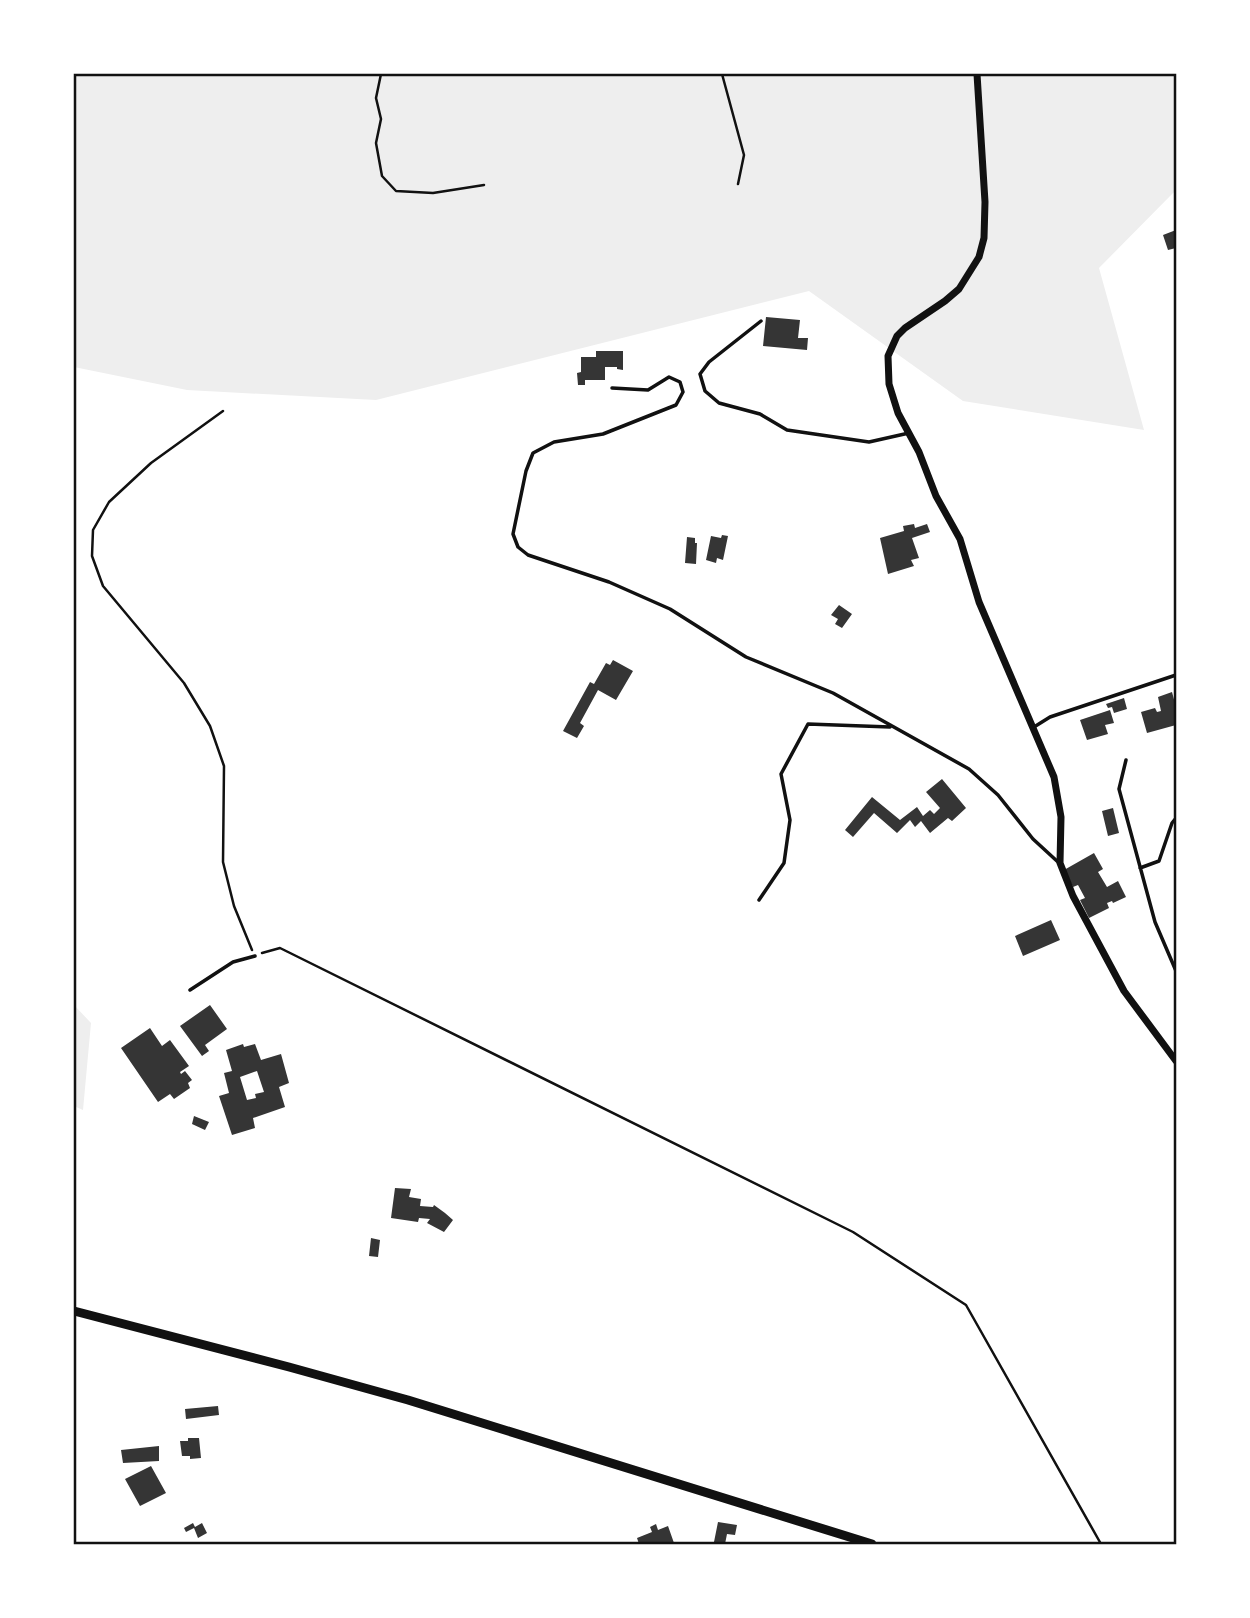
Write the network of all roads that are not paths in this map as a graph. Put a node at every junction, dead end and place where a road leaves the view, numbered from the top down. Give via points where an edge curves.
1 (977, 74) edge
2 (761, 321) dead end
3 (612, 388) dead end
4 (909, 433) junction
5 (1177, 675) edge
6 (892, 726) junction
7 (1032, 728) junction
8 (1126, 760) dead end
9 (1177, 818) edge
10 (1060, 863) junction
11 (1140, 867) junction
12 (759, 900) dead end
13 (255, 956) road end
14 (1177, 971) edge
15 (190, 990) dead end
16 (1176, 1059) edge
17 (74, 1311) edge
18 (873, 1545) edge

1 - 4 street via 984,238 979,257 959,289 905,328 888,356 889,384
2 - 4 lane via 700,373 705,391 719,403 760,414 787,430 869,442
3 - 6 lane via 648,390 669,377 680,382 683,392 676,405 603,434 554,442 533,453 513,534 518,547 528,555 670,608 746,657 833,692
4 - 7 street via 960,539 979,601
5 - 7 lane via 1050,717
6 - 10 lane via 969,769
6 - 12 lane via 808,724 781,774 790,820 784,863
7 - 10 street via 1060,803
8 - 11 lane via 1119,789
9 - 11 lane via 1159,860
10 - 16 street via 1124,991
11 - 14 lane via 1155,922
13 - 15 lane via 233,962
17 - 18 street via 408,1400

